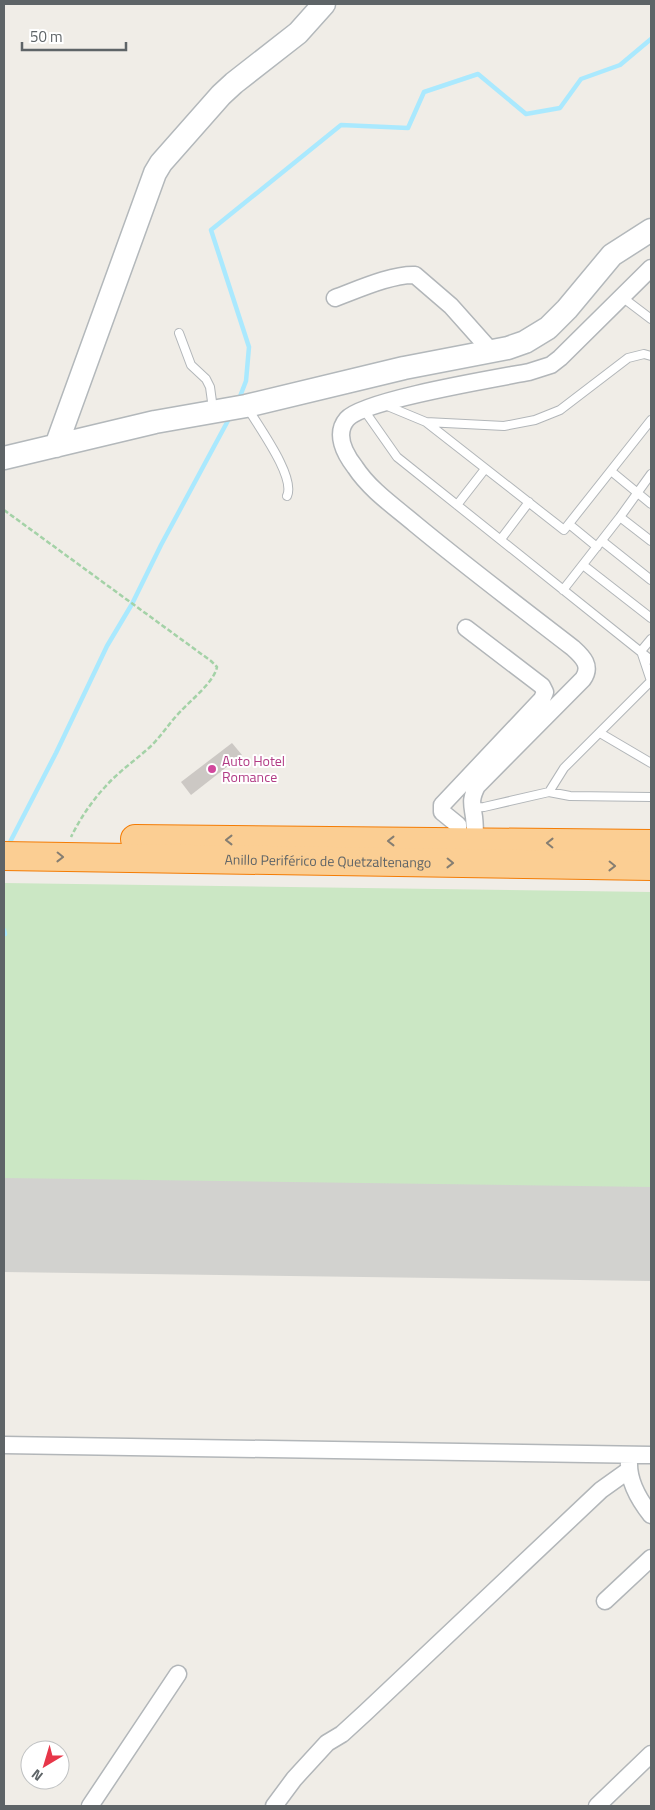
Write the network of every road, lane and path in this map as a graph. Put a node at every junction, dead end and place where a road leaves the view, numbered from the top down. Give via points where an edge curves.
1 (324, 4) edge
2 (651, 230) edge
3 (651, 268) edge
4 (622, 297) junction
5 (335, 298) dead end
6 (651, 319) edge
7 (179, 333) dead end
8 (492, 352) junction
9 (651, 356) edge
10 (381, 404) junction
11 (246, 406) junction
12 (364, 410) junction
13 (217, 411) junction
14 (651, 421) edge
15 (426, 422) junction
16 (56, 446) junction
17 (4, 458) edge
18 (486, 469) junction
19 (611, 471) junction
20 (651, 474) edge
21 (638, 493) junction
22 (287, 496) dead end
23 (529, 502) junction
24 (651, 504) edge
25 (457, 505) junction
26 (4, 510) edge
27 (620, 517) junction
28 (569, 524) junction
29 (501, 539) junction
30 (651, 541) edge
31 (600, 544) junction
32 (584, 564) junction
33 (651, 580) edge
34 (563, 590) junction
35 (651, 618) edge
36 (466, 628) dead end
37 (651, 639) edge
38 (641, 651) junction
39 (651, 660) edge
40 (651, 681) edge
41 (600, 733) junction
42 (651, 762) edge
43 (549, 792) junction
44 (651, 797) edge
45 (471, 808) junction
46 (70, 838) junction
47 (466, 842) junction
48 (651, 844) edge
49 (11, 847) edge
50 (651, 866) edge
51 (4, 1445) edge
52 (651, 1455) edge
53 (629, 1462) junction
54 (651, 1515) edge
55 (651, 1558) edge
56 (605, 1601) dead end
57 (178, 1674) dead end
58 (651, 1754) edge
59 (90, 1806) edge
60 (274, 1806) edge
61 (597, 1806) edge

1 - 16 street via 298,33 221,95 161,163 148,187
2 - 8 street via 612,255 548,328 525,342
3 - 4 street
4 - 6 lane
4 - 10 street via 570,350 551,364 529,372
5 - 8 street via 377,282 415,275 451,306
7 - 13 lane via 191,365 210,387
8 - 11 street via 404,368
9 - 15 lane via 644,354 628,358 560,410 535,420 504,426
10 - 12 street
10 - 15 lane
11 - 13 street
11 - 22 lane via 282,466 289,487
12 - 25 lane via 397,457
12 - 45 street via 347,419 340,438 344,451 370,485 573,648 586,662 587,669 582,679 483,779 473,794
13 - 16 street
14 - 19 lane
15 - 18 lane
16 - 17 street
18 - 23 lane
18 - 25 lane
19 - 21 lane
19 - 28 lane
20 - 21 lane
21 - 24 lane
21 - 27 lane
23 - 28 lane via 564,530
23 - 29 lane
25 - 29 lane
26 - 46 path via 217,667 199,693 153,744 104,787
27 - 30 lane
27 - 31 lane
28 - 31 lane
29 - 34 lane
31 - 32 lane
31 - 33 lane
32 - 34 lane
32 - 35 lane
34 - 38 lane
36 - 47 street via 542,686 545,692 442,805 442,812 458,824
37 - 38 lane
38 - 39 lane
38 - 40 lane
40 - 41 lane
41 - 42 lane
41 - 43 lane via 564,768
43 - 44 lane via 570,796
43 - 45 lane
45 - 47 street via 474,816
47 -> 46 highway, Anillo Periférico de Quetzaltenango
46 - 49 highway, Anillo Periférico de Quetzaltenango
48 -> 47 highway, Anillo Periférico de Quetzaltenango
49 -> 50 highway, Anillo Periférico de Quetzaltenango
51 - 53 street
52 - 53 street
53 - 54 street via 631,1481
53 - 60 street via 354,1723 327,1743
55 - 56 street
57 - 59 street
58 - 61 street

